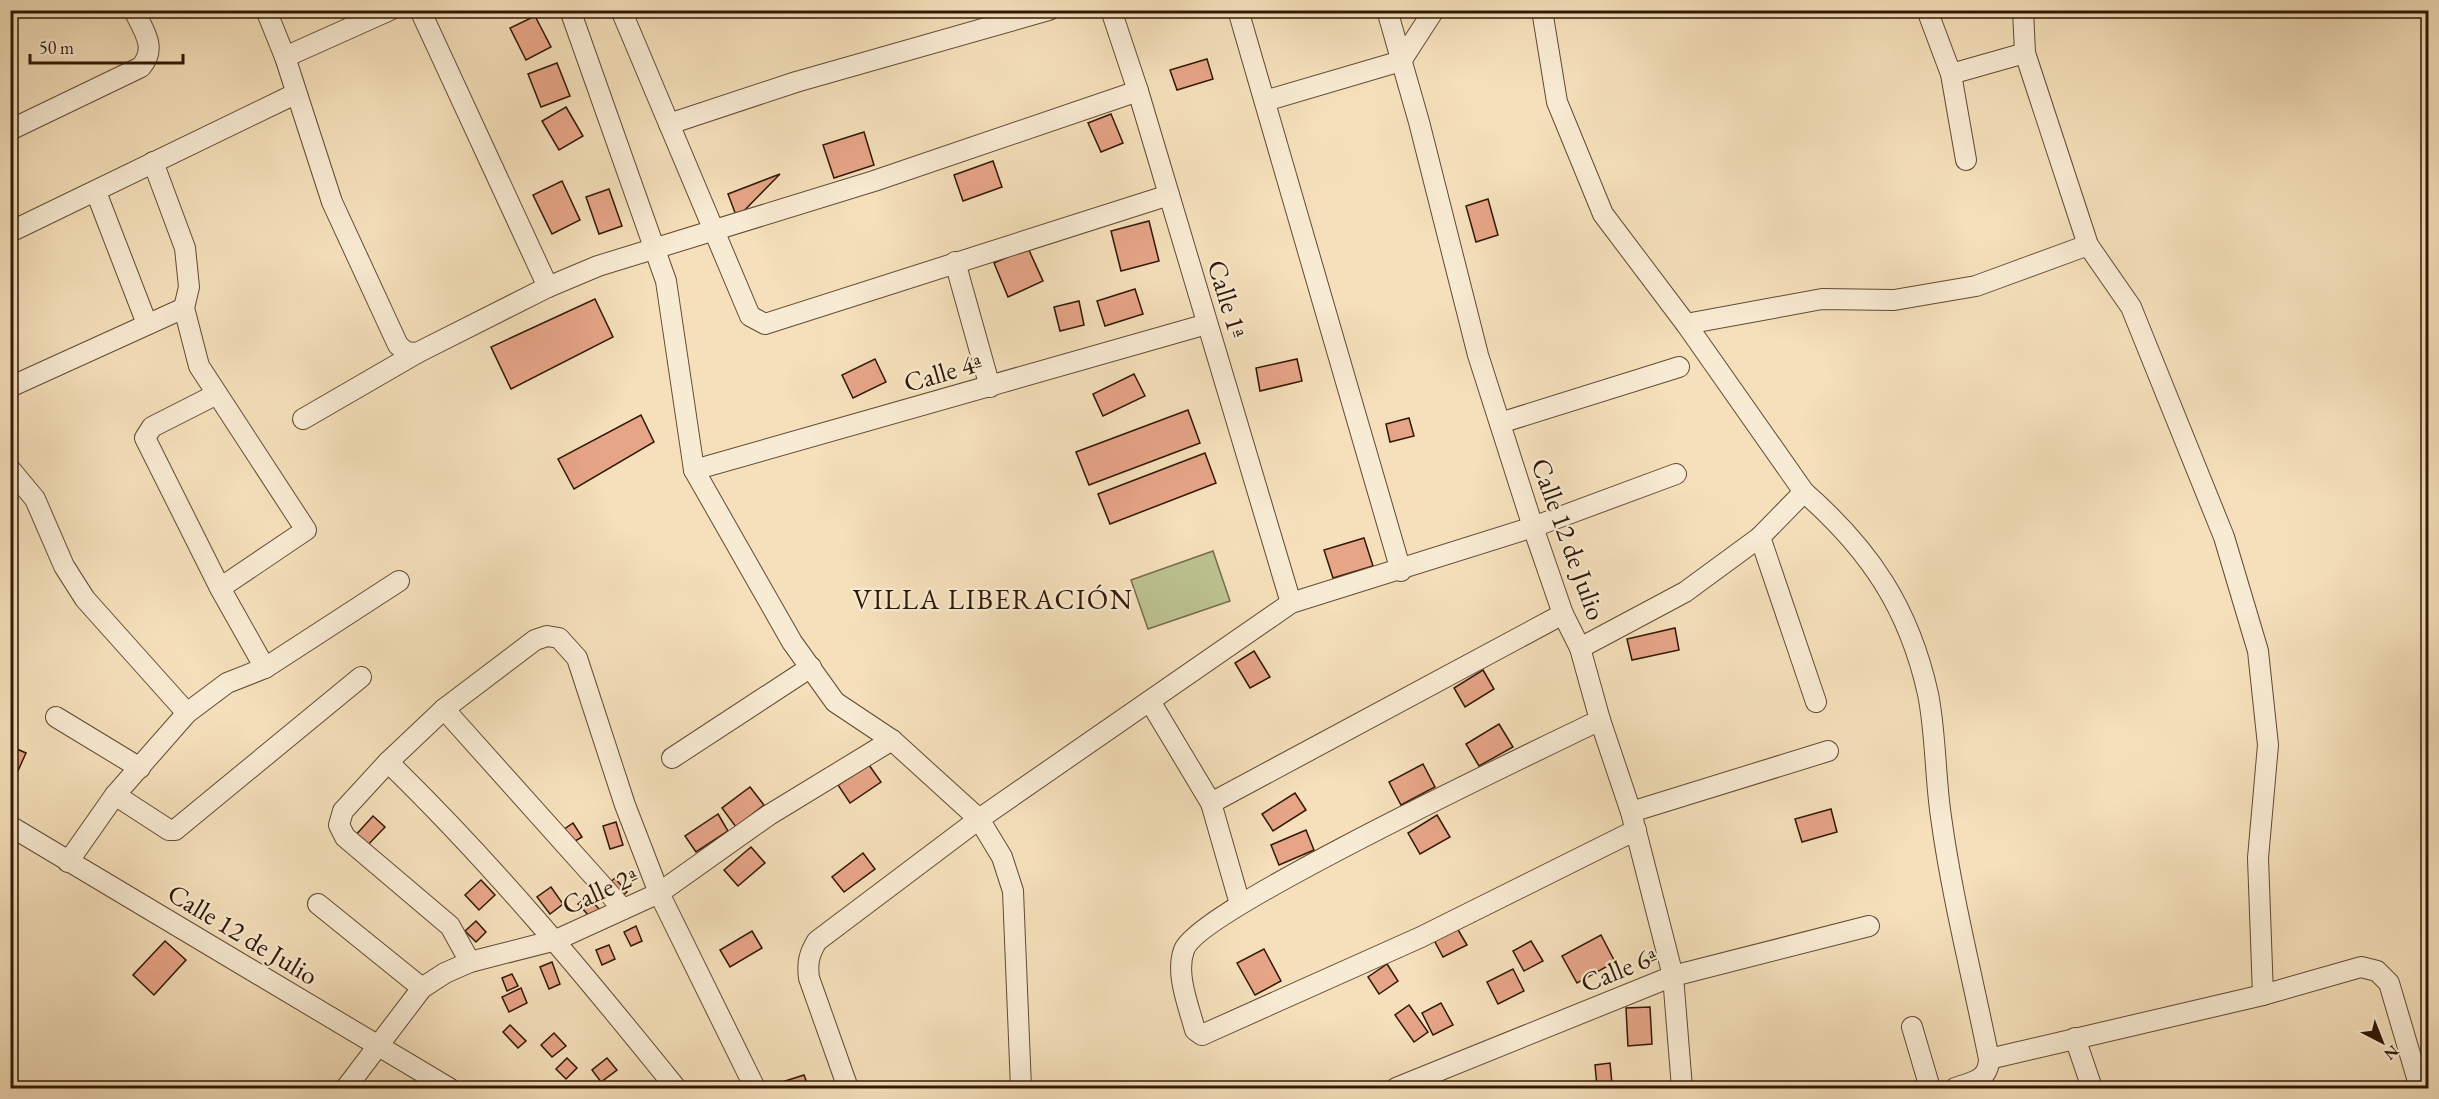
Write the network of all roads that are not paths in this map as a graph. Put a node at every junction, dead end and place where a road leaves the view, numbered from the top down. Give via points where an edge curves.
1 (134, 10) edge
2 (266, 10) edge
3 (390, 10) edge
4 (420, 10) edge
5 (621, 10) edge
6 (1049, 10) edge
7 (1111, 10) edge
8 (1238, 10) edge
9 (1387, 10) edge
10 (1434, 10) edge
11 (1542, 10) edge
12 (1927, 10) edge
13 (2023, 10) edge
14 (571, 11) edge
15 (2025, 53) junction
16 (285, 57) junction
17 (1401, 61) junction
18 (1951, 74) junction
19 (1138, 91) junction
20 (295, 94) junction
21 (1265, 101) junction
22 (669, 124) junction
23 (10, 130) edge
24 (1966, 160) dead end
25 (153, 162) junction
26 (96, 192) junction
27 (1169, 195) junction
28 (10, 232) edge
29 (714, 232) junction
30 (2088, 245) junction
31 (656, 247) junction
32 (955, 262) junction
33 (548, 287) junction
34 (184, 308) junction
35 (147, 324) junction
36 (1207, 324) junction
37 (1686, 324) junction
38 (417, 353) junction
39 (1678, 367) dead end
40 (10, 387) edge
41 (990, 387) junction
42 (217, 393) junction
43 (303, 419) dead end
44 (1500, 423) junction
45 (10, 469) edge
46 (694, 470) junction
47 (1676, 474) dead end
48 (1804, 492) junction
49 (1533, 527) junction
50 (1760, 537) junction
51 (1401, 571) junction
52 (399, 581) dead end
53 (220, 588) junction
54 (1291, 603) junction
55 (1563, 614) junction
56 (1580, 648) junction
57 (811, 667) junction
58 (265, 668) junction
59 (361, 677) dead end
60 (1816, 702) dead end
61 (1151, 703) junction
62 (444, 709) junction
63 (187, 713) junction
64 (56, 717) dead end
65 (1600, 720) junction
66 (892, 740) junction
67 (1828, 752) dead end
68 (672, 758) dead end
69 (388, 762) junction
70 (140, 768) junction
71 (116, 795) junction
72 (1211, 803) junction
73 (979, 819) junction
74 (1634, 821) junction
75 (10, 826) edge
76 (68, 862) junction
77 (659, 893) junction
78 (318, 904) dead end
79 (1240, 904) junction
80 (623, 909) junction
81 (1869, 926) dead end
82 (556, 940) junction
83 (470, 962) junction
84 (1673, 976) junction
85 (422, 988) junction
86 (2263, 995) junction
87 (1912, 1027) dead end
88 (2075, 1038) junction
89 (380, 1047) junction
90 (1989, 1059) junction
91 (1425, 1083) edge
92 (346, 1089) edge
93 (449, 1089) edge
94 (676, 1089) edge
95 (755, 1089) edge
96 (848, 1089) edge
97 (1021, 1089) edge
98 (1396, 1089) edge
99 (1682, 1089) edge
100 (1930, 1089) edge
101 (1955, 1089) edge
102 (2092, 1089) edge
103 (2420, 1089) edge

1 - 23 street via 150,49 149,58 141,67
2 - 16 street
3 - 16 street
4 - 33 street
5 - 22 street
6 - 22 street via 796,82
7 - 19 street, Calle 1ª
8 - 21 street
9 - 17 street, Calle 12 de Julio
10 - 17 street
11 - 37 street via 1557,102 1603,214
12 - 18 street
13 - 15 street
14 - 31 street
15 - 18 street
15 - 30 street
16 - 20 street
17 - 21 street
17 - 44 street, Calle 12 de Julio via 1478,355
18 - 24 street
19 - 27 street, Calle 1ª
19 - 29 street
20 - 25 street
20 - 38 street via 332,202 398,345 406,352
21 - 51 street
22 - 29 street
25 - 26 street
25 - 34 street via 185,248 189,287
26 - 28 street
26 - 35 street
27 - 32 street
27 - 36 street, Calle 1ª
29 - 31 street
29 - 32 street via 750,316 765,324
30 - 37 street via 1976,286 1894,300 1822,299
30 - 86 street via 2131,307 2224,537 2258,651 2268,745 2258,858
31 - 33 street
31 - 46 street via 666,281
32 - 41 street
33 - 38 street
34 - 35 street
34 - 42 street via 199,366
35 - 40 street
36 - 41 street, Calle 4ª
36 - 54 street, Calle 1ª
37 - 48 street
38 - 43 street
39 - 44 street
41 - 46 street, Calle 4ª
42 - 53 street via 152,427 145,438
42 - 53 street via 306,530
44 - 49 street, Calle 12 de Julio
45 - 63 street via 35,499 64,566 85,599
46 - 57 street via 792,642
47 - 49 street
48 - 50 street
48 - 90 street via 1870,560 1889,588 1912,642 1928,696 1941,818
49 - 51 street
49 - 55 street, Calle 12 de Julio
50 - 56 street via 1685,592
50 - 60 street
51 - 54 street
52 - 58 street
53 - 58 street
54 - 61 street
55 - 56 street, Calle 12 de Julio
55 - 72 street
56 - 65 street, Calle 12 de Julio
57 - 66 street via 835,702
57 - 68 street
58 - 63 street via 227,683
59 - 71 street via 175,830 169,830
61 - 72 street
61 - 73 street
62 - 69 street
62 - 77 street via 535,640 559,638 577,658 625,805
62 - 80 street
63 - 70 street
64 - 70 street
65 - 74 street, Calle 12 de Julio
65 - 79 street via 1406,815
66 - 73 street
66 - 77 street, Calle 2ª via 769,815
67 - 74 street
69 - 82 street via 455,827
69 - 83 street via 343,811 341,831 450,926
70 - 71 street
71 - 76 street
72 - 79 street
73 - 96 street via 818,941 812,950 807,962 809,978
73 - 97 street via 1002,857 1013,891
74 - 79 street via 1421,937 1202,1035 1196,1030 1184,985 1184,949 1194,935
74 - 84 street, Calle 12 de Julio
75 - 76 street, Calle 12 de Julio
76 - 89 street, Calle 12 de Julio
77 - 80 street, Calle 2ª
77 - 95 street
78 - 85 street
80 - 82 street, Calle 2ª
81 - 84 street, Calle 6ª
82 - 83 street, Calle 2ª
82 - 94 street
83 - 85 street, Calle 2ª
84 - 91 street, Calle 6ª
84 - 99 street, Calle 12 de Julio
85 - 89 street, Calle 2ª
86 - 88 street
86 - 103 street via 2361,967 2377,971 2389,983
87 - 100 street
88 - 90 street
88 - 102 street
89 - 92 street, Calle 2ª
89 - 93 street, Calle 12 de Julio
90 - 101 street via 1984,1077
91 - 98 street, Calle 6ª

